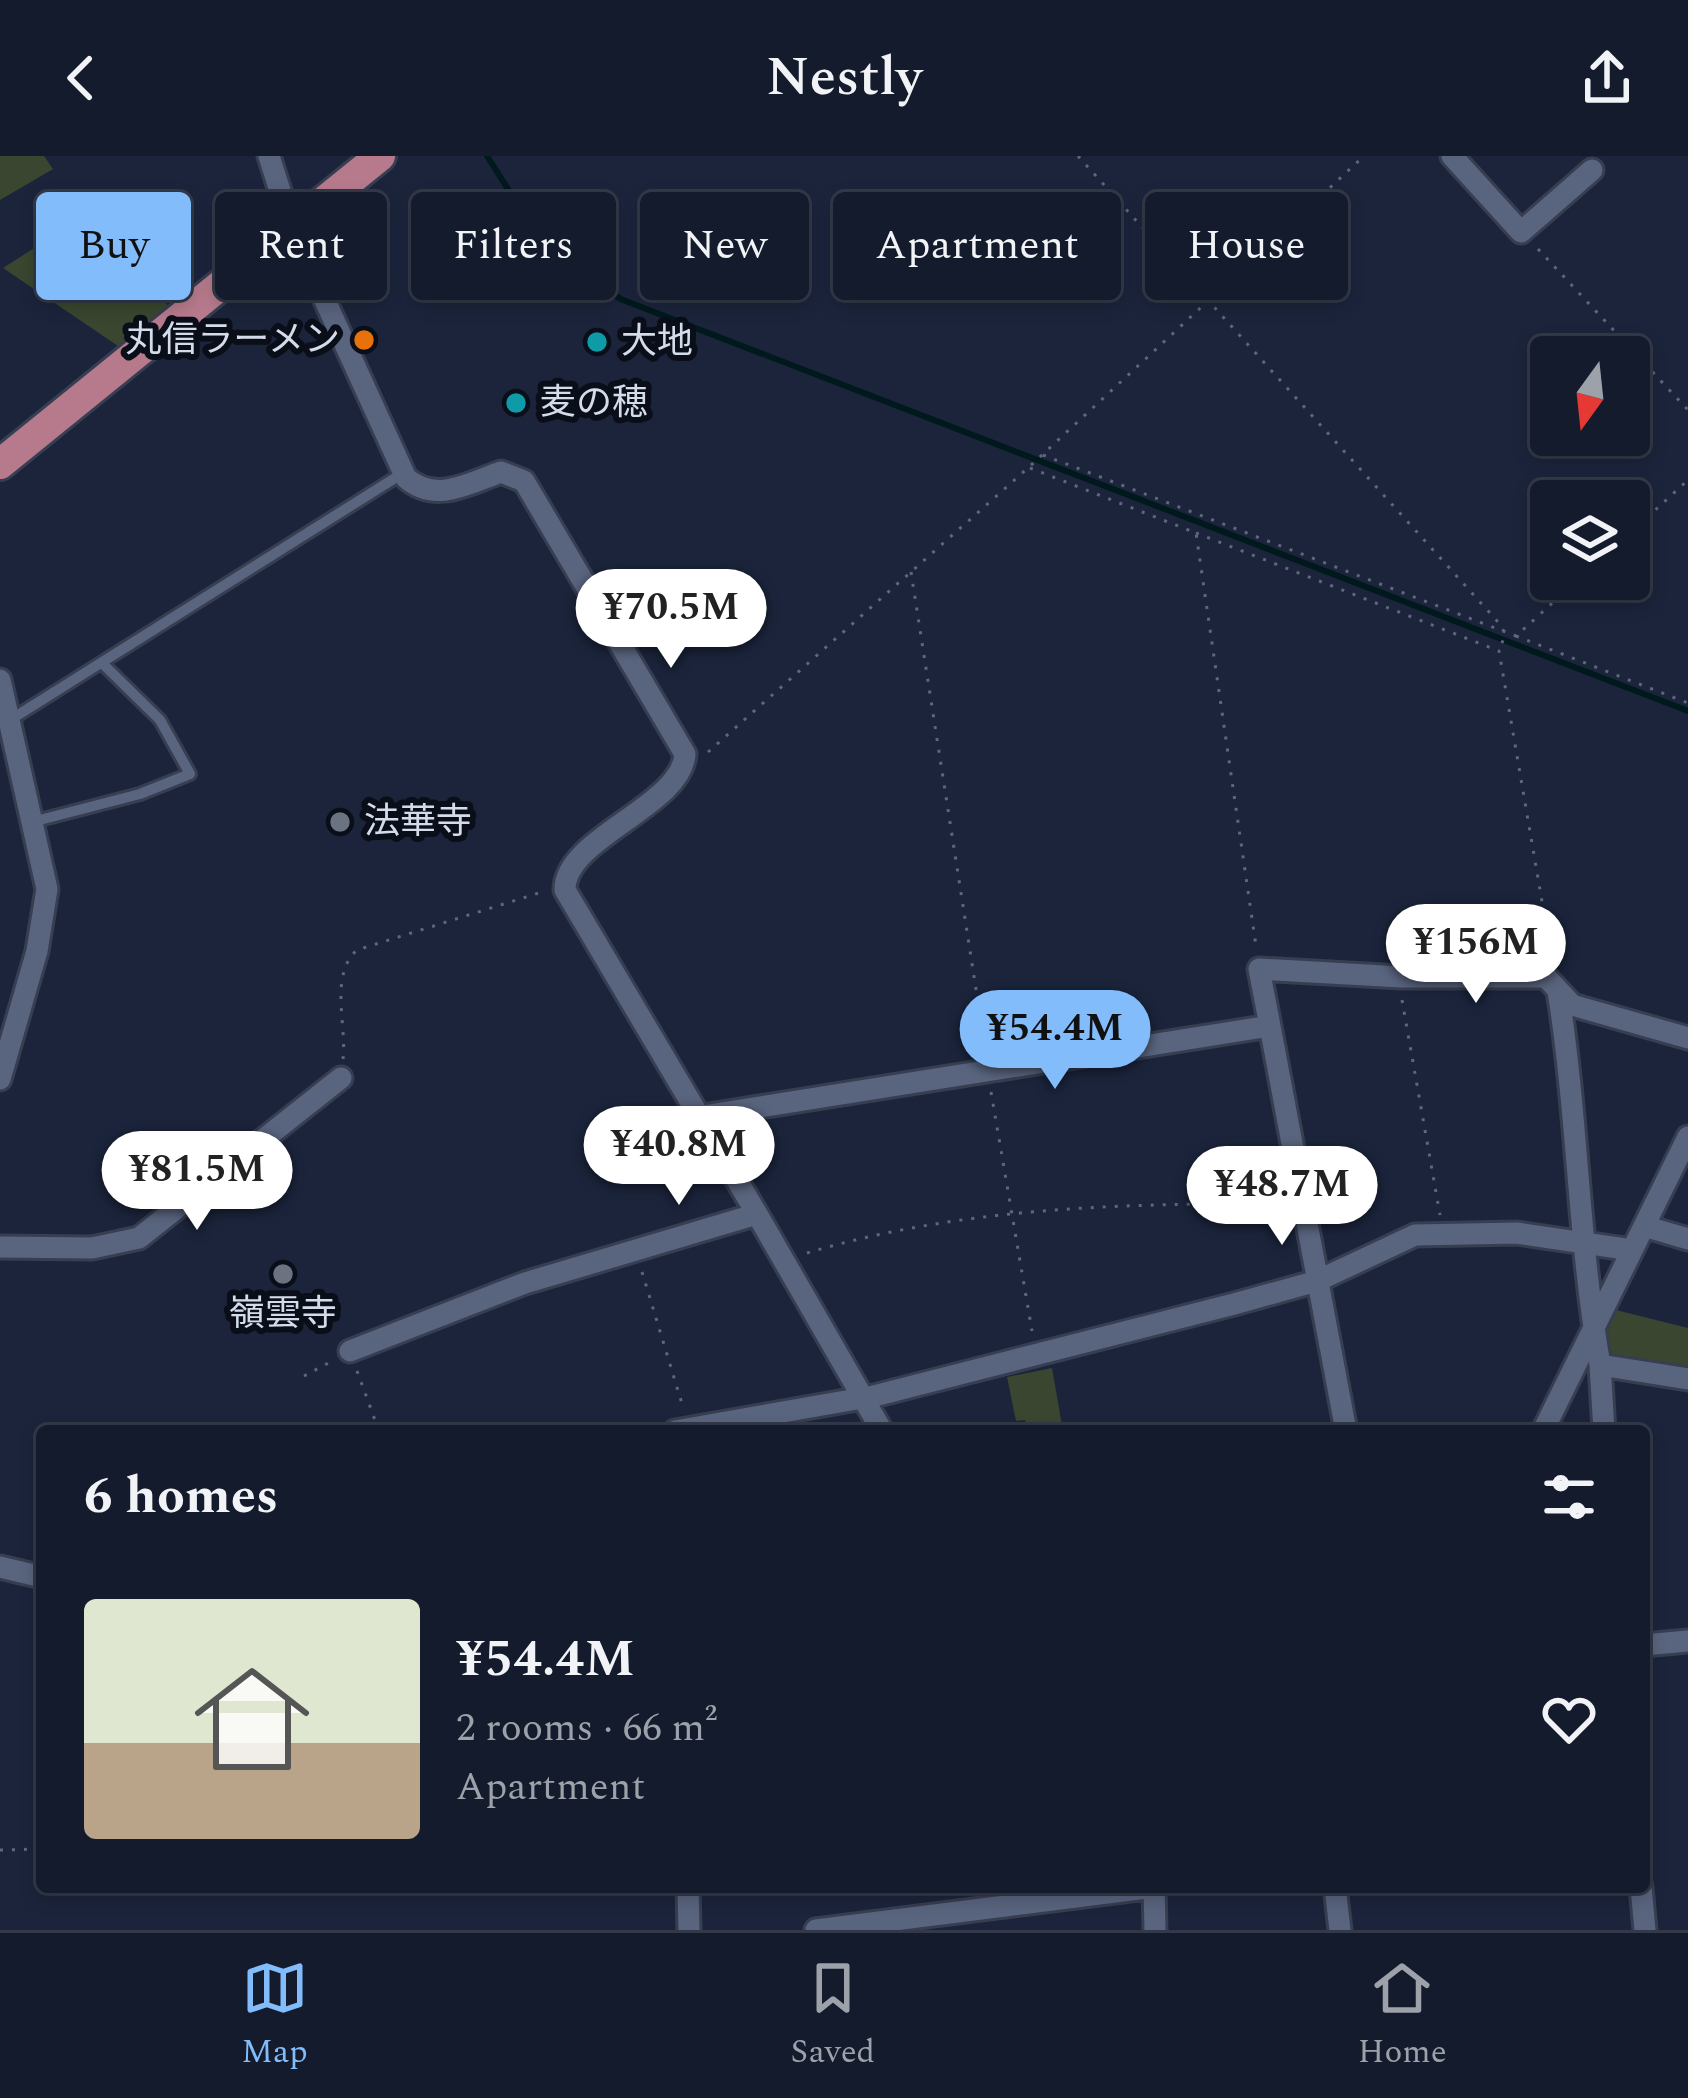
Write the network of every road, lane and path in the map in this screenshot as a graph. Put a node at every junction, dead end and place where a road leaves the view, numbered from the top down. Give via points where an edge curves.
1 (268, 156) edge
2 (380, 156) edge
3 (1078, 156) edge
4 (1364, 156) edge
5 (1452, 156) edge
6 (1592, 170) dead end
7 (280, 192) edge
8 (334, 192) edge
9 (1324, 192) edge
10 (1145, 230) edge
11 (1521, 232) junction
12 (215, 287) edge
13 (325, 300) edge
14 (1205, 300) edge
15 (1209, 300) edge
16 (1688, 410) edge
17 (1042, 454) junction
18 (4, 457) edge
19 (1028, 468) junction
20 (403, 473) junction
21 (1688, 480) edge
22 (1650, 515) edge
23 (1196, 533) junction
24 (911, 572) junction
25 (1556, 600) edge
26 (1505, 633) junction
27 (1516, 636) junction
28 (1499, 651) junction
29 (104, 665) junction
30 (0, 680) edge
31 (1688, 703) edge
32 (7, 721) junction
33 (684, 764) junction
34 (32, 821) junction
35 (565, 882) junction
36 (1259, 969) junction
37 (1401, 977) junction
38 (1558, 991) junction
39 (1270, 1026) junction
40 (1688, 1038) edge
41 (5, 1044) edge
42 (988, 1074) junction
43 (341, 1078) joint
44 (0, 1079) edge
45 (698, 1121) junction
46 (1688, 1137) edge
47 (1303, 1204) junction
48 (758, 1214) junction
49 (1010, 1215) junction
50 (1644, 1226) junction
51 (1443, 1234) junction
52 (1688, 1239) edge
53 (1581, 1243) junction
54 (0, 1246) edge
55 (1632, 1250) junction
56 (636, 1251) junction
57 (782, 1261) junction
58 (1317, 1281) junction
59 (1593, 1328) junction
60 (350, 1351) junction
61 (1036, 1356) junction
62 (1600, 1365) junction
63 (304, 1376) dead end
64 (1688, 1378) edge
65 (859, 1399) junction
66 (378, 1425) edge
67 (683, 1425) edge
68 (707, 1425) edge
69 (878, 1425) edge
70 (1345, 1425) edge
71 (1546, 1425) edge
72 (1604, 1425) edge
73 (0, 1567) edge
74 (36, 1576) edge
75 (1688, 1641) edge
76 (1650, 1644) edge
77 (36, 1849) edge
78 (0, 1850) edge
79 (688, 1893) edge
80 (1107, 1893) edge
81 (1154, 1893) edge
82 (1336, 1893) edge
83 (1642, 1893) edge
84 (689, 1930) edge
85 (816, 1930) edge
86 (1155, 1930) edge
87 (1340, 1930) edge
88 (1645, 1930) edge

1 - 7 street
2 - 8 main road
3 - 10 path
4 - 9 path
5 - 11 street
6 - 11 street
11 - 16 path
12 - 18 main road
13 - 20 street
14 - 17 path
15 - 26 path
17 - 19 path
17 - 26 path
19 - 23 path
19 - 24 path
20 - 29 lane
20 - 33 street via 420,489 441,492 502,472 524,481
21 - 22 path
23 - 28 path
23 - 36 path
24 - 33 path via 703,756
24 - 42 path
25 - 27 path
26 - 27 path
26 - 28 path
27 - 31 path
28 - 38 path
29 - 32 lane
29 - 34 lane via 160,720 190,773
30 - 32 street
32 - 34 street
33 - 35 street
34 - 41 street via 47,889 37,951
35 - 43 path via 357,950 341,992
35 - 45 street via 567,901
36 - 37 street
36 - 39 street
37 - 38 street via 1546,977
37 - 51 path
38 - 40 street via 1572,1005
38 - 53 street via 1576,1106
39 - 42 street
39 - 47 street
41 - 44 street
42 - 45 street
42 - 49 path
43 - 54 street via 139,1238 92,1249
45 - 48 street
46 - 50 street
47 - 49 path
47 - 58 street
48 - 56 street
48 - 57 street
49 - 57 path via 845,1242
49 - 61 path
50 - 52 street
50 - 55 street
51 - 53 street
51 - 58 street via 1415,1235
53 - 55 street
53 - 59 street
55 - 59 street
56 - 60 street via 525,1283
56 - 67 path
57 - 65 street
58 - 61 street
58 - 70 street
59 - 62 street
59 - 71 street
60 - 63 path
60 - 66 path
61 - 65 street
62 - 64 street
62 - 72 street
65 - 68 street
65 - 69 street
73 - 74 street
75 - 76 street
77 - 78 path
79 - 84 street
80 - 85 street
81 - 86 street
82 - 87 street
83 - 88 street

